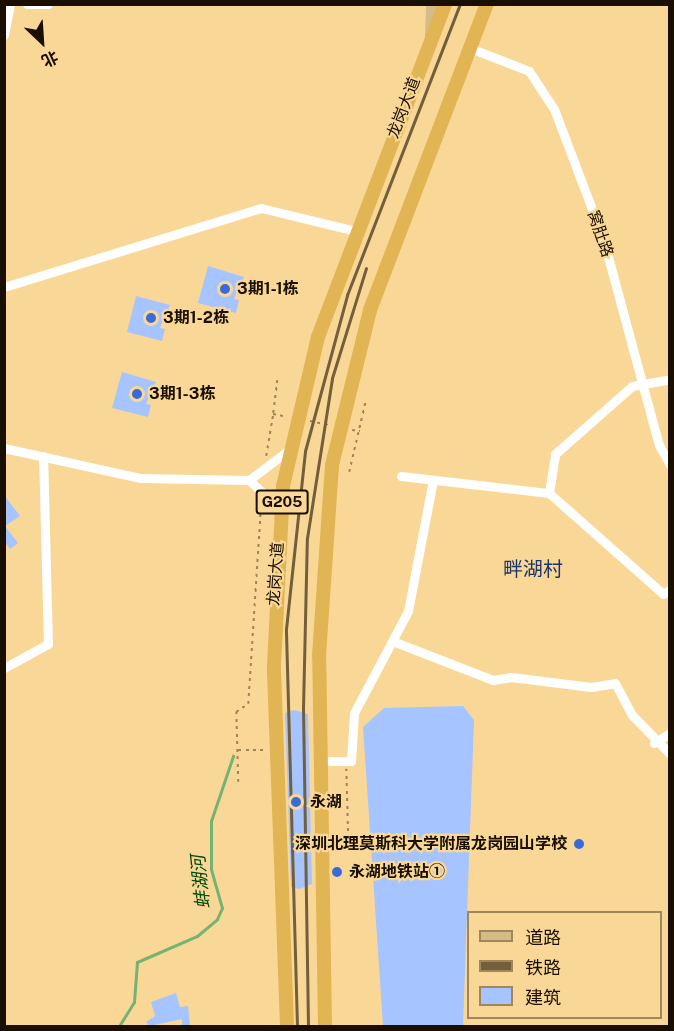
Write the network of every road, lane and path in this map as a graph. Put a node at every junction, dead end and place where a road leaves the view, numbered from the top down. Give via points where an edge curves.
1 (10, 4) edge
2 (27, 4) edge
3 (48, 4) edge
4 (432, 4) edge
5 (445, 4) edge
6 (487, 4) edge
7 (4, 35) edge
8 (431, 39) junction
9 (470, 48) junction
10 (356, 231) junction
11 (4, 287) edge
12 (669, 379) edge
13 (277, 380) dead end
14 (645, 384) junction
15 (365, 403) dead end
16 (273, 414) dead end
17 (4, 448) edge
18 (290, 449) junction
19 (266, 451) dead end
20 (43, 456) junction
21 (669, 465) edge
22 (264, 471) junction
23 (349, 472) dead end
24 (401, 476) dead end
25 (249, 480) junction
26 (433, 480) junction
27 (262, 489) junction
28 (549, 493) junction
29 (281, 510) junction
30 (666, 592) edge
31 (395, 642) junction
32 (4, 668) edge
33 (669, 733) edge
34 (654, 743) junction
35 (237, 750) junction
36 (271, 750) dead end
37 (669, 754) edge
38 (321, 760) junction
39 (345, 761) junction
40 (238, 782) dead end
41 (348, 838) junction
42 (330, 839) dead end
43 (348, 849) dead end
44 (287, 1026) edge
45 (325, 1026) edge

1 - 7 street
2 - 3 street
4 - 8 main road
5 - 8 highway, 龙岗大道 / G205
6 - 9 highway, G205
8 - 10 highway, 龙岗大道 / G205
9 - 14 street, 窝肚路 via 529,72 544,88 603,238
9 - 38 highway, G205 via 392,244 340,421 326,517
10 - 11 street via 261,208
10 - 18 highway, 龙岗大道 / G205 via 318,337
12 - 14 street
13 - 16 path
14 - 21 street, 窝肚路 via 659,445
14 - 28 street via 632,386 555,454
15 - 23 path
17 - 20 street
18 - 22 street
18 - 29 highway, 龙岗大道 / G205
19 - 22 path
20 - 25 street via 141,478
20 - 32 street via 48,644
22 - 25 street
24 - 26 street
25 - 27 street
26 - 28 street
26 - 31 street via 408,611
27 - 29 street
27 - 35 path via 248,704 236,712
28 - 30 street
29 - 44 highway, 龙岗大道 / G205 via 274,656
31 - 34 street via 493,680 511,677 591,687 615,684
31 - 39 street via 354,713 351,760
33 - 34 street
34 - 37 street
35 - 36 path
35 - 40 path
38 - 39 street
38 - 45 highway, G205
39 - 41 path
41 - 42 path
41 - 43 path

